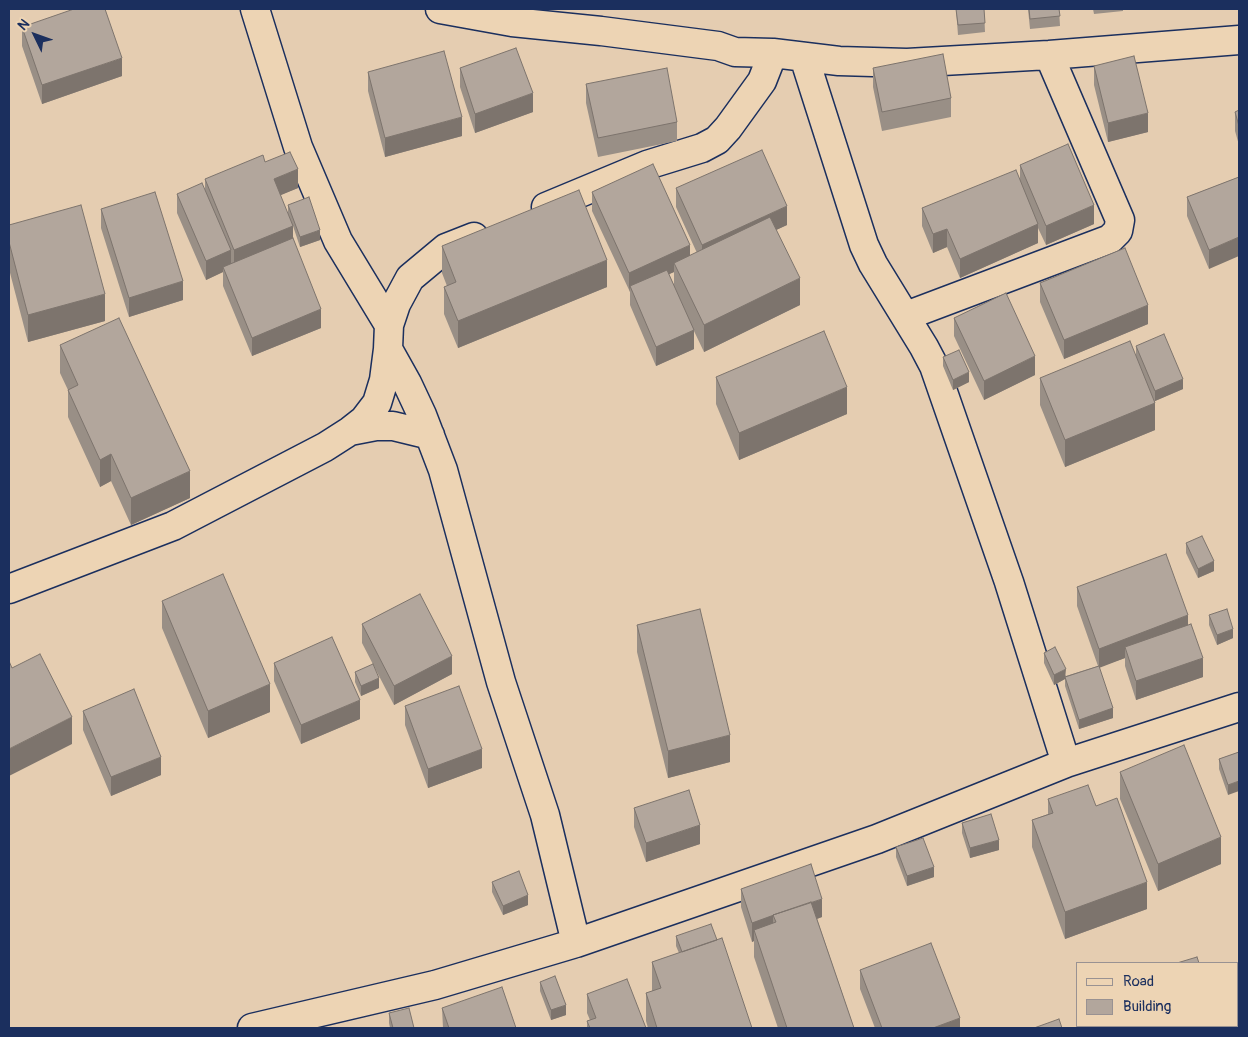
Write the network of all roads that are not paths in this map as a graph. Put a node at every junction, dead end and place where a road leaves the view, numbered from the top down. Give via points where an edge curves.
1 (255, 9) edge
2 (440, 9) edge
3 (1239, 40) edge
4 (773, 53) junction
5 (1049, 55) junction
6 (804, 57) junction
7 (525, 216) edge
8 (499, 226) edge
9 (906, 316) junction
10 (388, 337) junction
11 (350, 430) junction
12 (430, 435) junction
13 (9, 589) edge
14 (1239, 707) edge
15 (1066, 763) junction
16 (576, 943) junction
17 (252, 1028) edge

1 - 10 street via 298,147 334,233
2 - 4 street via 512,22 718,46 735,52
3 - 5 street
4 - 6 street
4 - 7 street via 762,81 716,140
5 - 6 street via 907,63
5 - 9 street via 1120,220 1118,230 1110,239
6 - 9 street via 864,245
8 - 10 street via 446,248 410,278 396,304
9 - 15 street via 934,366 1009,582
10 - 11 street via 384,380 377,403 364,420
10 - 12 street
11 - 12 street via 393,426
11 - 13 street via 173,526
12 - 16 street via 443,470 501,682 544,815
14 - 15 street
15 - 16 street via 877,839
16 - 17 street via 435,985

